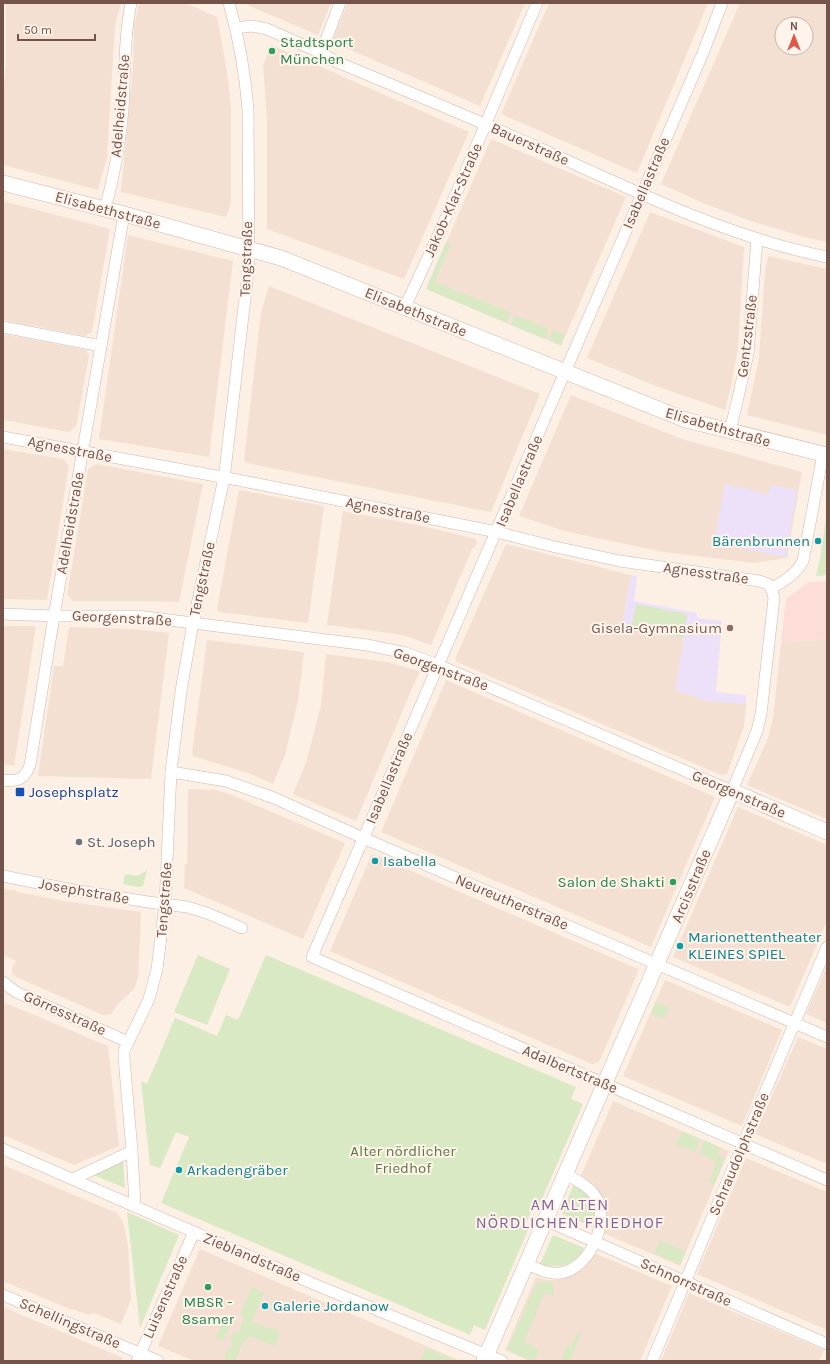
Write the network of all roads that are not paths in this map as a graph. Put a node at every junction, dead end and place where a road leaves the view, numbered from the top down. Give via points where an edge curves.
1 (130, 3) edge
2 (229, 3) edge
3 (340, 3) edge
4 (537, 3) edge
5 (722, 3) edge
6 (236, 28) junction
7 (321, 53) junction
8 (486, 124) junction
9 (3, 183) edge
10 (641, 194) junction
11 (105, 209) junction
12 (124, 214) junction
13 (757, 239) junction
14 (249, 248) junction
15 (827, 256) edge
16 (405, 307) junction
17 (3, 327) edge
18 (101, 346) junction
19 (566, 372) junction
20 (730, 432) junction
21 (3, 436) edge
22 (83, 451) junction
23 (825, 455) edge
24 (224, 478) junction
25 (497, 532) junction
26 (772, 588) junction
27 (3, 614) edge
28 (54, 616) junction
29 (193, 623) junction
30 (438, 665) junction
31 (171, 772) junction
32 (3, 780) edge
33 (732, 791) junction
34 (827, 832) edge
35 (363, 838) junction
36 (3, 876) edge
37 (165, 904) junction
38 (242, 928) dead end
39 (827, 947) edge
40 (312, 957) joint
41 (657, 965) junction
42 (3, 982) edge
43 (795, 1022) junction
44 (827, 1037) edge
45 (128, 1042) junction
46 (604, 1084) junction
47 (743, 1144) junction
48 (3, 1149) edge
49 (132, 1151) junction
50 (565, 1174) junction
51 (73, 1179) junction
52 (827, 1180) edge
53 (135, 1206) junction
54 (545, 1220) junction
55 (194, 1232) junction
56 (595, 1241) junction
57 (526, 1264) junction
58 (686, 1282) junction
59 (3, 1295) edge
60 (827, 1344) edge
61 (138, 1357) edge
62 (485, 1358) edge
63 (158, 1361) edge
64 (502, 1361) edge
65 (652, 1361) edge

1 - 11 street, Adelheidstraße via 123,110 118,150
2 - 6 street, Tengstraße
3 - 7 street
4 - 8 street, Jakob-Klar-Straße
5 - 10 street, Isabellastraße via 703,53
6 - 7 street, Bauerstraße via 257,26
6 - 14 street, Tengstraße via 248,109
7 - 8 street, Bauerstraße
8 - 10 street, Bauerstraße
8 - 16 street, Jakob-Klar-Straße
9 - 11 main road, Elisabethstraße
10 - 13 street, Bauerstraße
10 - 19 street, Isabellastraße
11 - 12 main road, Elisabethstraße
12 - 14 main road, Elisabethstraße
12 - 18 street, Adelheidstraße
13 - 15 street, Bauerstraße
13 - 20 street, Gentzstraße via 748,354
14 - 16 main road, Elisabethstraße
14 - 24 street, Tengstraße
16 - 19 main road, Elisabethstraße
17 - 18 street
18 - 22 street, Adelheidstraße
19 - 20 main road, Elisabethstraße via 686,420
19 - 25 street, Isabellastraße
20 - 23 main road, Elisabethstraße
21 - 22 street, Agnesstraße
22 - 24 street, Agnesstraße
22 - 28 street, Adelheidstraße
23 - 26 street via 803,561 798,570
24 - 25 street, Agnesstraße
24 - 29 street, Tengstraße
25 - 26 street, Agnesstraße via 620,561 759,581
25 - 30 street, Isabellastraße
26 - 33 street, Arcisstraße via 774,601 762,714
27 - 28 street, Georgenstraße
28 - 29 street, Georgenstraße via 137,616
28 - 32 street, Adelheidstraße via 30,765 27,773 18,780
29 - 30 street, Georgenstraße via 367,645 406,653
29 - 31 street, Tengstraße
30 - 33 street, Georgenstraße
30 - 35 street, Isabellastraße
31 - 35 street, Neureutherstraße via 226,781 274,798
31 - 37 street, Tengstraße
33 - 34 main road, Georgenstraße
33 - 41 main road, Arcisstraße
35 - 40 street, Isabellastraße
35 - 41 street, Neureutherstraße
36 - 37 street, Josephstraße
37 - 38 street via 196,909
37 - 45 street, Tengstraße via 154,984
39 - 43 street, Schraudolphstraße
40 - 46 street, Adalbertstraße
41 - 43 street, Neureutherstraße
41 - 46 main road, Arcisstraße
42 - 45 street, Görresstraße via 16,992
43 - 44 street, Neureutherstraße
43 - 47 street, Schraudolphstraße
45 - 49 street, Tengstraße via 124,1058
46 - 47 street, Adalbertstraße
46 - 50 main road, Arcisstraße
47 - 52 street, Adalbertstraße
47 - 58 street, Schraudolphstraße
48 - 51 street, Zieblandstraße
49 - 51 street
49 - 53 street, Tengstraße
50 - 54 main road, Arcisstraße
50 - 56 street via 592,1192 598,1202 600,1222
51 - 53 street, Zieblandstraße
53 - 55 street, Zieblandstraße
54 - 56 street, Schnorrstraße
54 - 57 main road, Arcisstraße
55 - 61 street, Luisenstraße
55 - 62 street, Zieblandstraße
56 - 57 street via 584,1260 567,1272 553,1273
56 - 58 street, Schnorrstraße
57 - 62 main road, Arcisstraße
58 - 60 street, Schnorrstraße
58 - 65 street, Schraudolphstraße
59 - 61 street, Schellingstraße
61 - 63 street, Schellingstraße
62 - 64 street, Zieblandstraße

